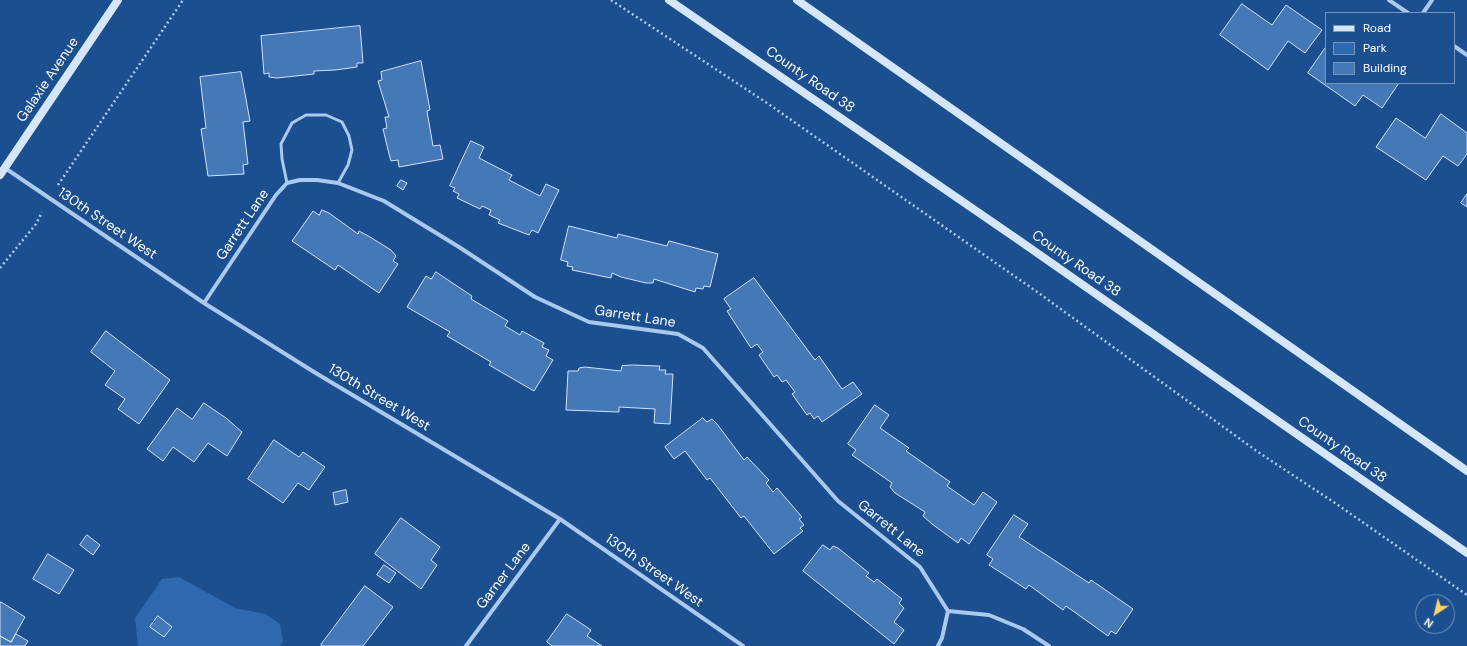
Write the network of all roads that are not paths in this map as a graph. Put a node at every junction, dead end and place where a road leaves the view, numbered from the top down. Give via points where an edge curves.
1 (118, 0) edge
2 (669, 0) edge
3 (797, 0) edge
4 (1389, 0) edge
5 (1432, 0) edge
6 (1407, 12) edge
7 (1424, 12) edge
8 (1455, 47) edge
9 (1467, 55) edge
10 (2, 171) edge
11 (287, 183) junction
12 (338, 183) junction
13 (204, 303) junction
14 (1467, 471) edge
15 (560, 519) junction
16 (1467, 553) edge
17 (948, 611) junction
18 (466, 646) edge
19 (743, 646) edge
20 (938, 646) edge
21 (1049, 646) edge

1 - 10 main road, Galaxie Avenue
2 - 16 main road, County Road 38 via 1020,240
3 - 14 main road
4 - 6 street
5 - 7 street
8 - 9 street
10 - 13 street, 130th Street West via 50,199
11 - 12 street, Garrett Lane via 318,180
11 - 12 lane via 281,144 292,123 306,116 326,115 342,122 350,136 352,150 348,165
11 - 13 street, Garrett Lane via 276,194
12 - 17 street, Garrett Lane via 384,201 535,297 589,322 678,334 703,348 838,501 920,567
13 - 15 street, 130th Street West
15 - 18 street, Garner Lane
15 - 19 street, 130th Street West
17 - 20 street
17 - 21 street via 989,614 1023,629

